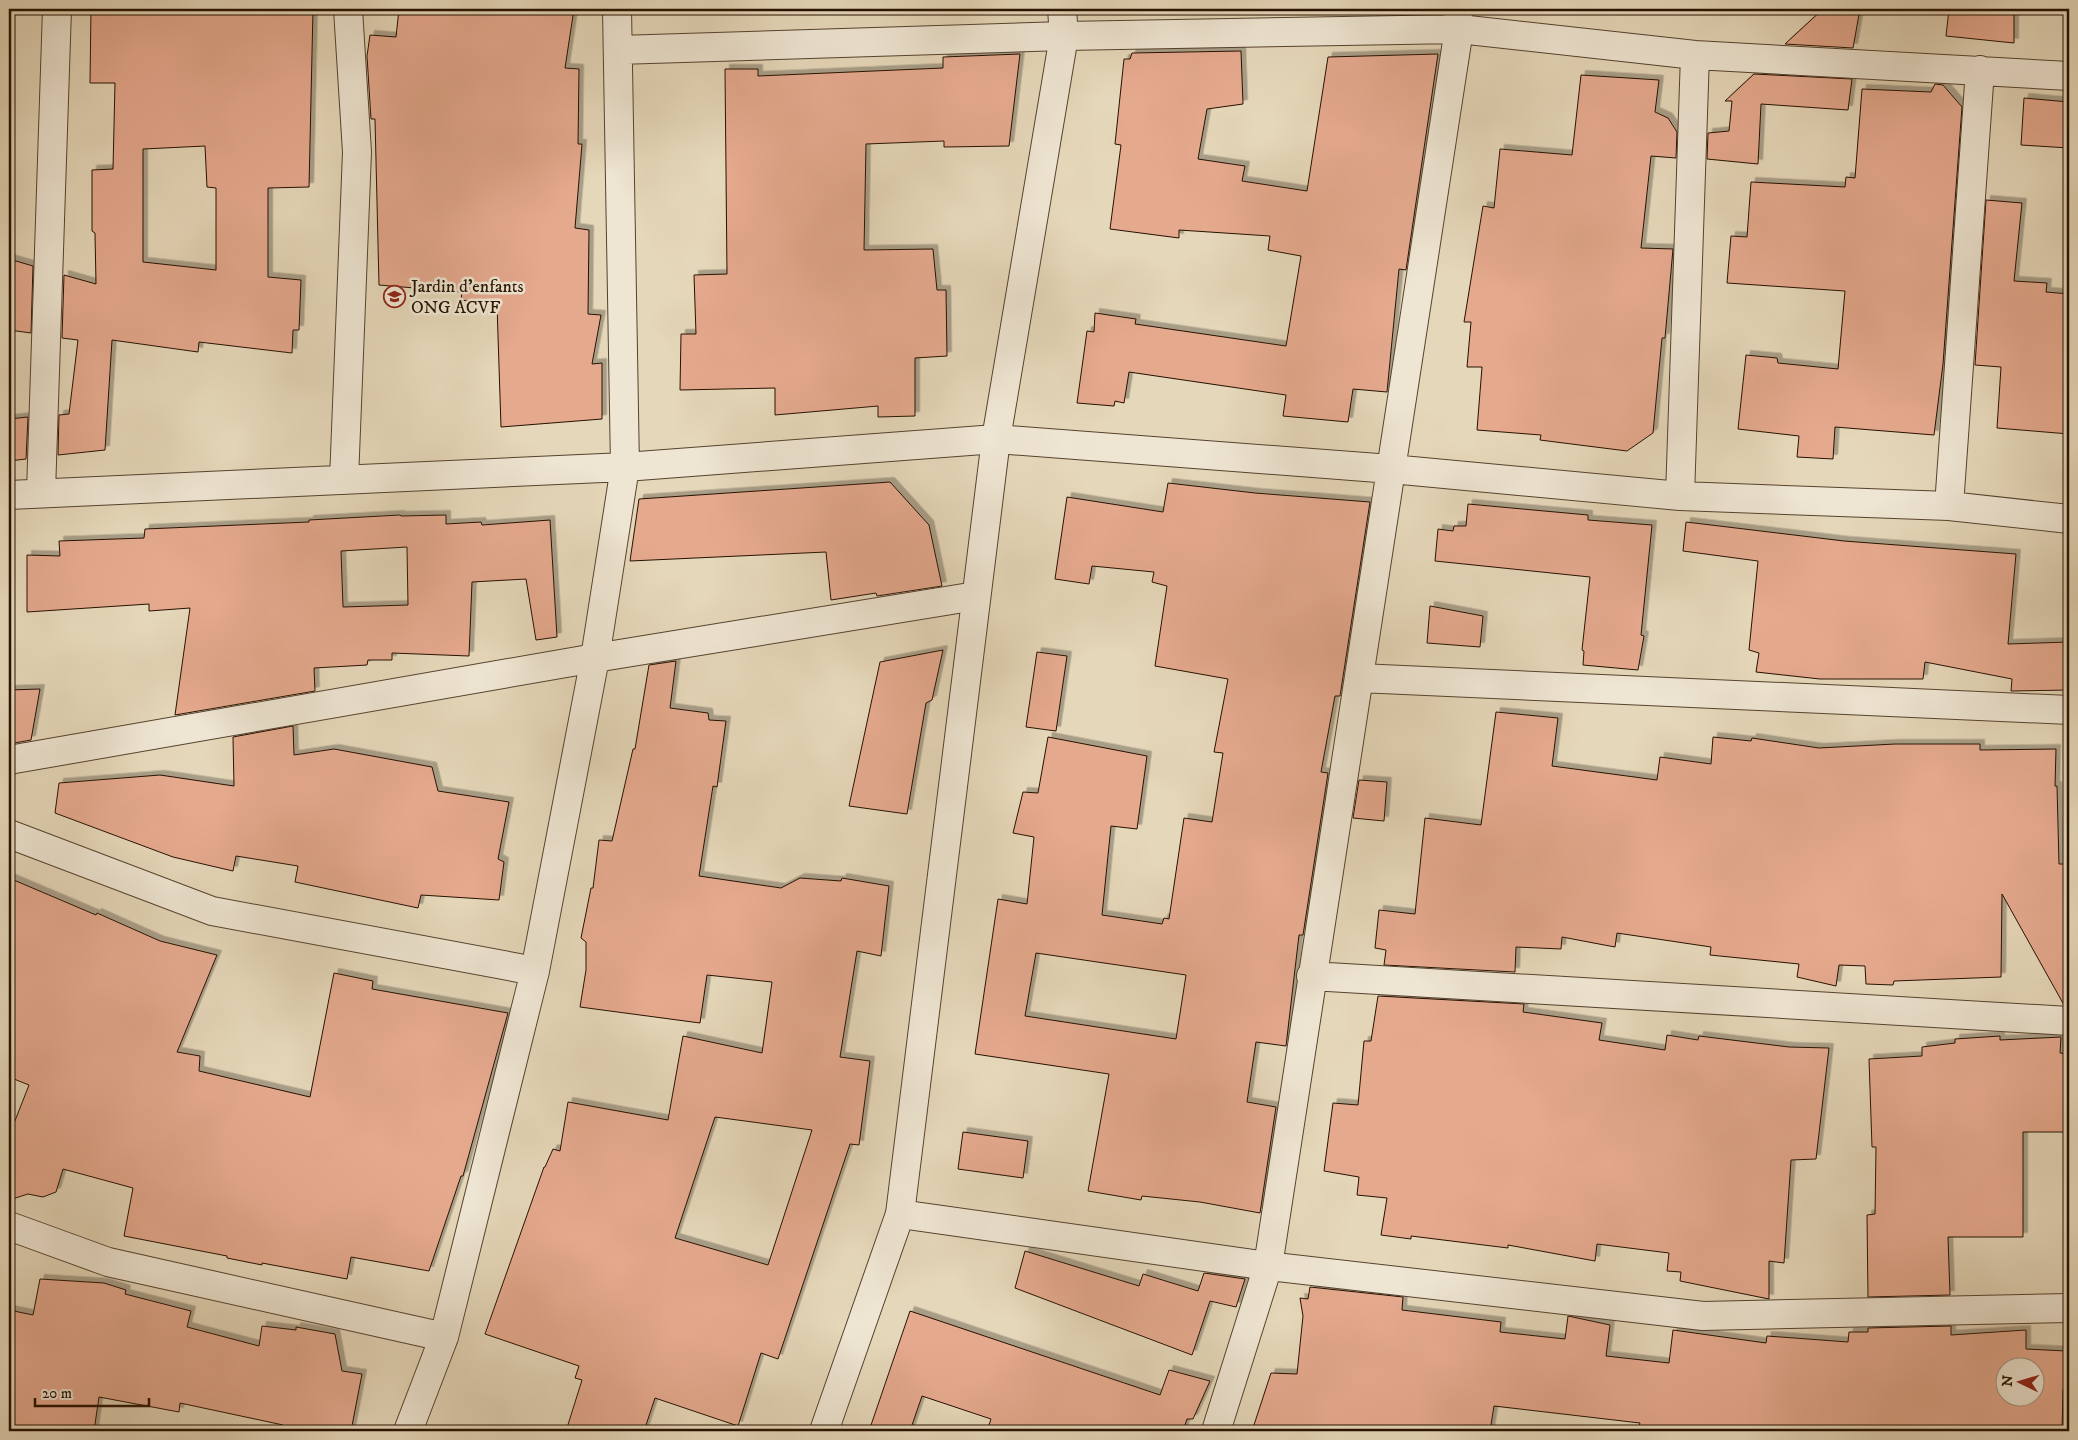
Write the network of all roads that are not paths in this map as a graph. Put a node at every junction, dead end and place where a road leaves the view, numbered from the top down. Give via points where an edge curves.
1 (57, 9) edge
2 (348, 9) edge
3 (617, 9) edge
4 (1062, 9) edge
5 (1458, 19) edge
6 (1064, 36) junction
7 (618, 50) junction
8 (1695, 54) junction
9 (1980, 70) junction
10 (2069, 76) edge
11 (996, 439) junction
12 (624, 467) junction
13 (1391, 469) junction
14 (344, 480) junction
15 (41, 492) junction
16 (9, 495) edge
17 (1680, 496) junction
18 (1949, 506) junction
19 (2069, 519) edge
20 (976, 596) junction
21 (595, 658) junction
22 (1359, 678) junction
23 (2069, 710) edge
24 (9, 760) edge
25 (9, 834) edge
26 (534, 971) junction
27 (1311, 976) junction
28 (2069, 1021) edge
29 (900, 1214) junction
30 (9, 1226) edge
31 (1268, 1266) junction
32 (2069, 1308) edge
33 (444, 1337) junction
34 (408, 1431) edge
35 (824, 1431) edge
36 (1216, 1431) edge

1 - 15 street
2 - 14 street via 357,152
3 - 7 street
4 - 6 street
5 - 6 street
5 - 8 street
5 - 13 street
6 - 7 street
6 - 11 street
7 - 12 street
8 - 9 street
8 - 17 street
9 - 10 street
9 - 18 street
11 - 12 street
11 - 13 street
11 - 20 street
12 - 14 street
12 - 21 street
13 - 17 street
13 - 22 street
14 - 15 street
15 - 16 street
17 - 18 street
18 - 19 street
20 - 21 street
20 - 29 street
21 - 24 street
21 - 26 street
22 - 23 street
22 - 27 street
25 - 26 street via 212,911
26 - 33 street
27 - 28 street
27 - 31 street
29 - 31 street
29 - 35 street
30 - 33 street via 108,1262
31 - 32 street via 1703,1316
31 - 36 street
33 - 34 street

